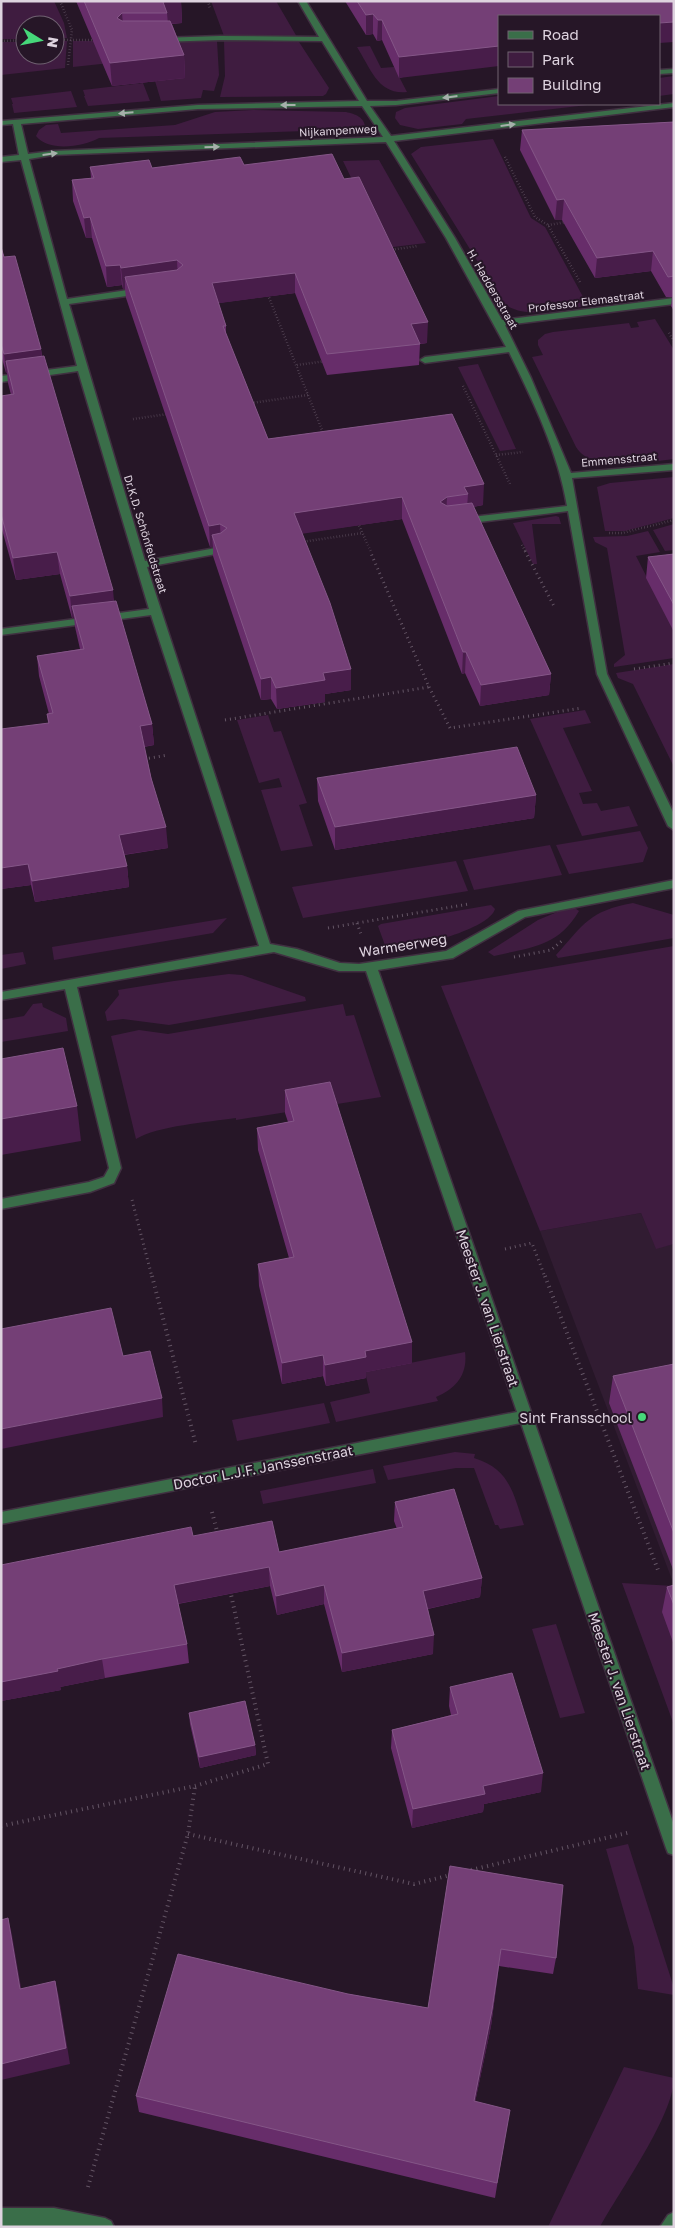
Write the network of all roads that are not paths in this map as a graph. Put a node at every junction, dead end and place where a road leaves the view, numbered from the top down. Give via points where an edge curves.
1 (302, 1) edge
2 (325, 39) junction
3 (124, 40) edge
4 (674, 71) edge
5 (660, 72) edge
6 (498, 91) edge
7 (365, 104) junction
8 (674, 105) edge
9 (17, 122) junction
10 (1, 123) edge
11 (390, 139) junction
12 (24, 157) junction
13 (1, 160) edge
14 (150, 290) edge
15 (64, 302) junction
16 (674, 302) edge
17 (500, 324) junction
18 (512, 349) junction
19 (425, 360) dead end
20 (82, 368) junction
21 (1, 378) edge
22 (674, 467) edge
23 (567, 476) junction
24 (572, 508) junction
25 (455, 522) edge
26 (221, 550) edge
27 (142, 565) junction
28 (155, 611) junction
29 (1, 632) edge
30 (674, 826) edge
31 (674, 884) edge
32 (270, 949) junction
33 (371, 967) junction
34 (70, 984) junction
35 (1, 996) edge
36 (1, 1204) edge
37 (525, 1416) junction
38 (1, 1518) edge
39 (674, 1848) edge
40 (1, 2218) edge
41 (674, 2222) edge
42 (105, 2227) edge
43 (669, 2227) edge

1 - 2 street, H. Haddersstraat
2 - 3 street
2 - 7 street, H. Haddersstraat
4 - 5 street
6 -> 7 street, Nijkampenweg
7 -> 9 street, Nijkampenweg via 198,107
7 - 11 street, H. Haddersstraat
11 -> 8 street, Nijkampenweg
9 - 10 street, Nijkampenweg
9 - 12 street, Dr.K.D. Schönfeldstraat
12 -> 11 street, Nijkampenweg via 53,153
11 - 17 street, H. Haddersstraat
12 - 13 street, Nijkampenweg
12 - 15 street, Dr.K.D. Schönfeldstraat
14 - 15 street
15 - 20 street, Dr.K.D. Schönfeldstraat
16 - 17 street, Professor Elemastraat
17 - 18 street, H. Haddersstraat
18 - 19 street
18 - 23 street, H. Haddersstraat
20 - 21 street
20 - 27 street, Dr.K.D. Schönfeldstraat
22 - 23 street, Emmensstraat
23 - 24 street, H. Haddersstraat
24 - 25 street
24 - 30 street, H. Haddersstraat via 602,674
26 - 27 street
27 - 28 street, Dr.K.D. Schönfeldstraat
28 - 29 street
28 - 32 street, Dr.K.D. Schönfeldstraat
31 - 33 street, Warmeerweg via 522,914 449,955
32 - 33 street, Warmeerweg via 297,953 338,966
32 - 34 street, Warmeerweg
33 - 37 street, Meester J. van Lierstraat
34 - 35 street, Warmeerweg
34 - 36 street via 115,1168 109,1180 90,1187
37 - 38 street, Doctor L.J.F. Janssenstraat
37 - 39 street, Meester J. van Lierstraat
40 - 42 street via 54,2217
41 - 43 street

